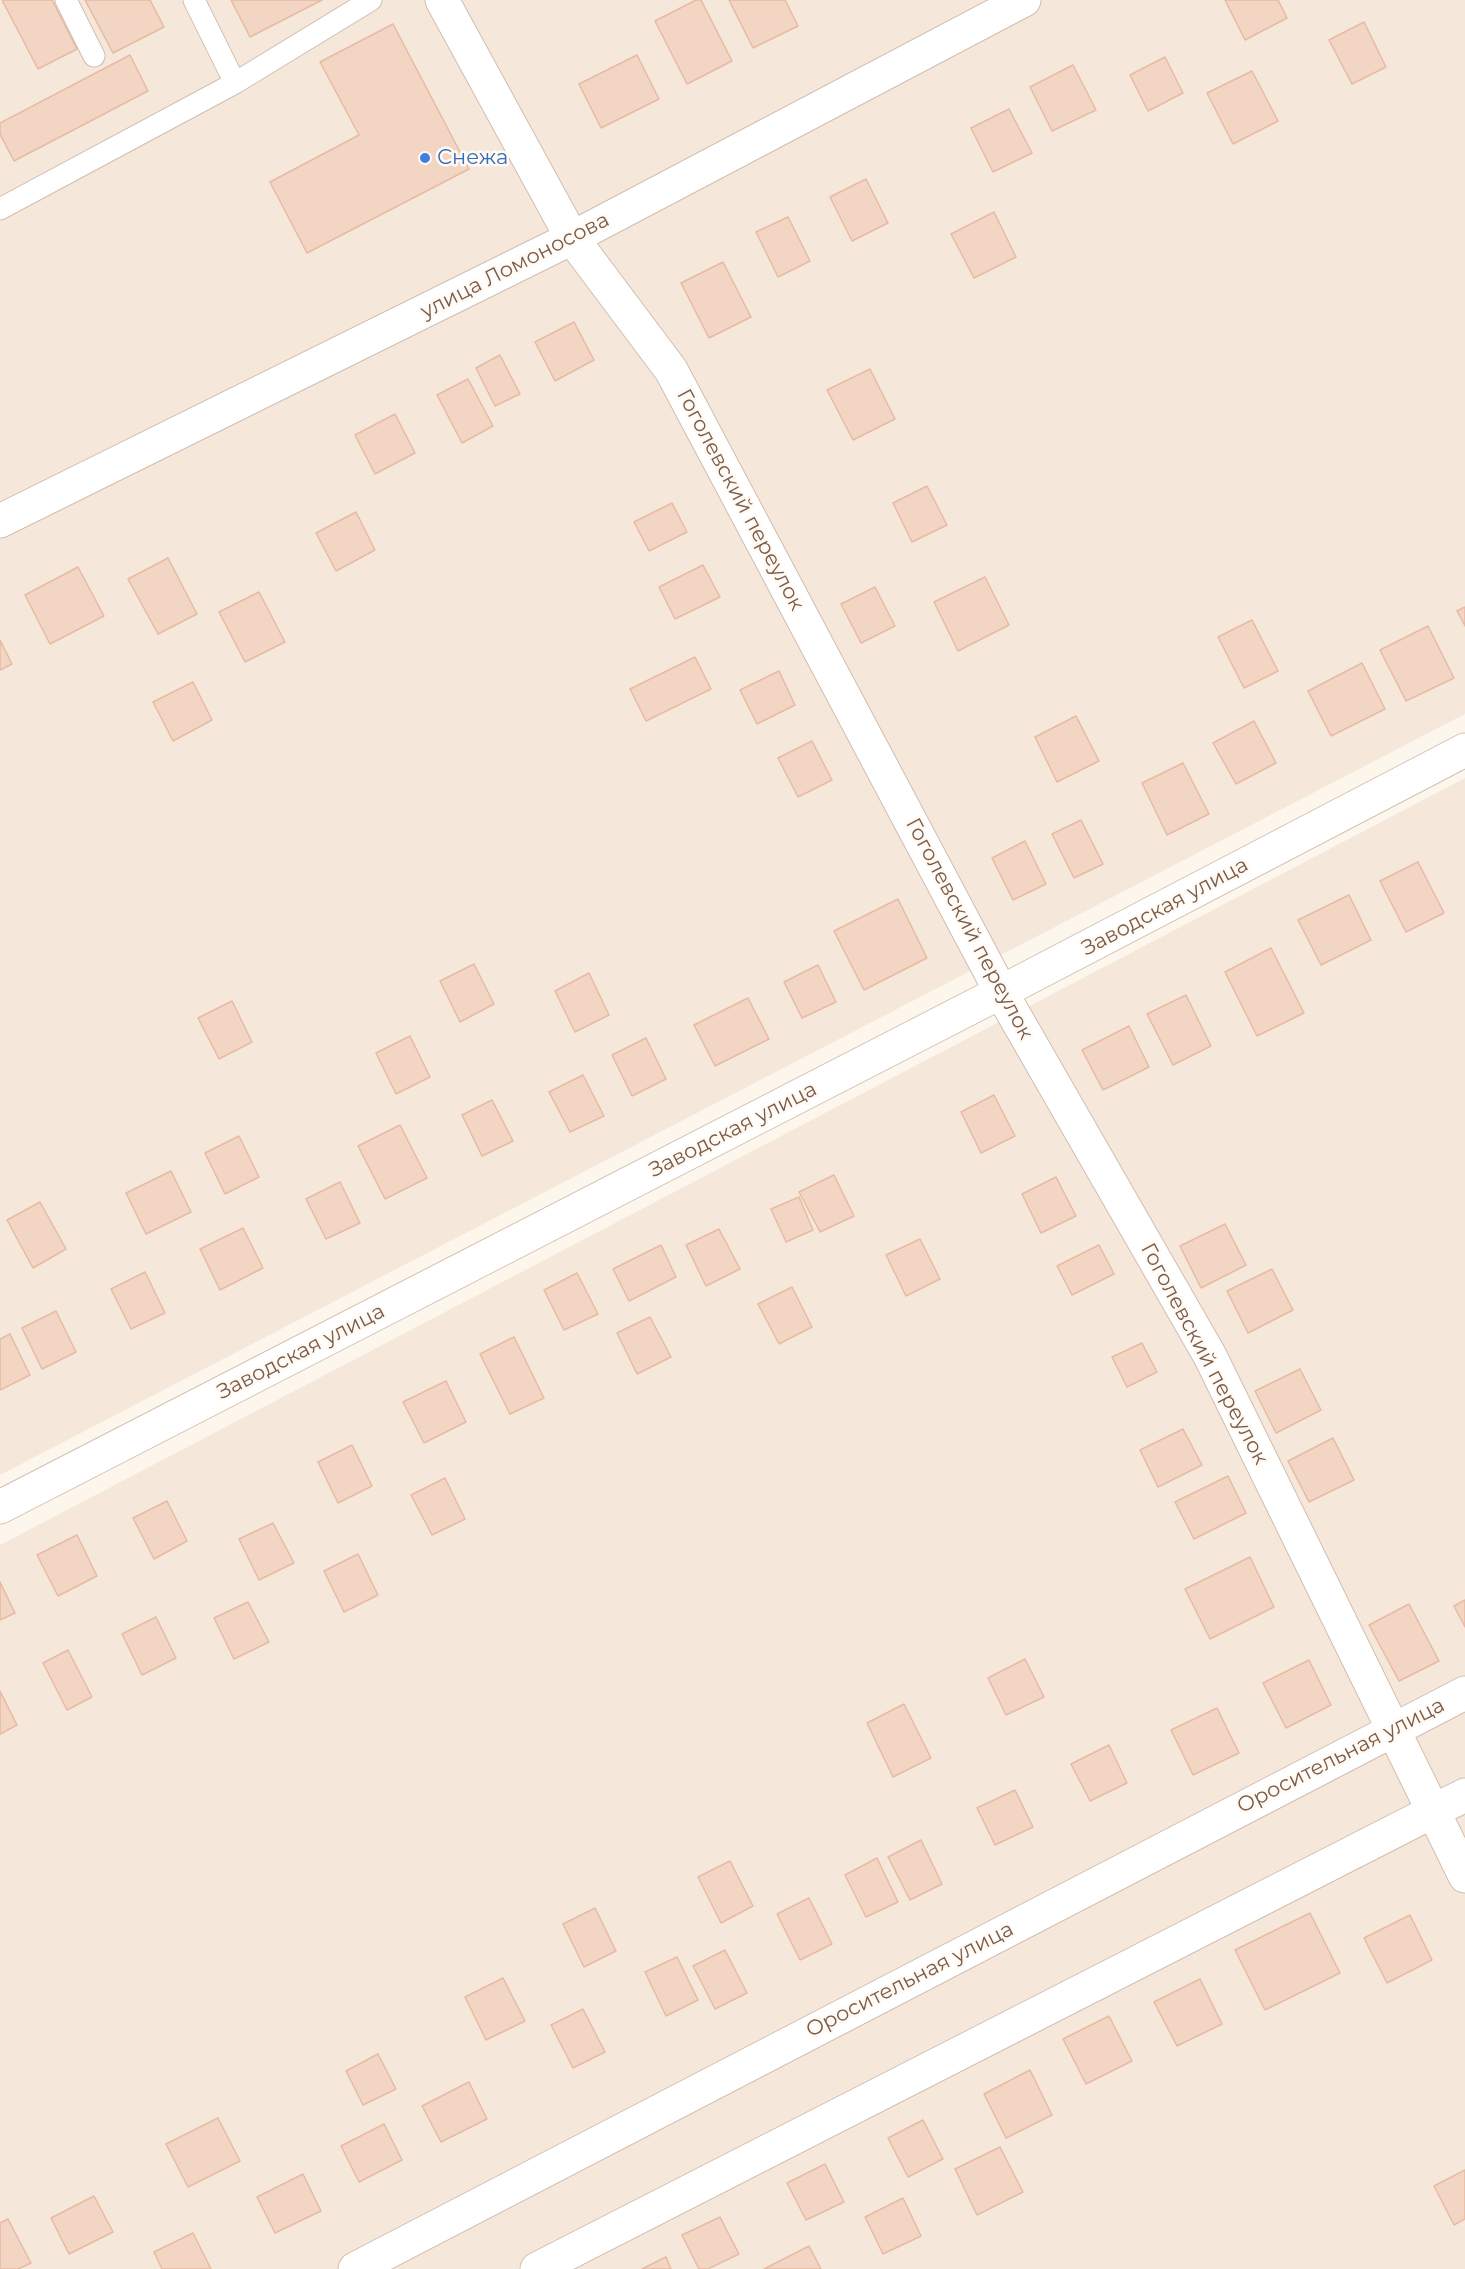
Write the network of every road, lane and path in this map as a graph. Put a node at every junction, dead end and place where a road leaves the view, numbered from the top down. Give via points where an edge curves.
1 (66, 0) edge
2 (194, 0) edge
3 (371, 0) edge
4 (442, 0) edge
5 (1024, 0) edge
6 (94, 56) dead end
7 (235, 83) junction
8 (0, 209) edge
9 (572, 238) junction
10 (0, 521) edge
11 (1465, 750) edge
12 (1001, 992) junction
13 (0, 1507) edge
14 (1465, 1693) edge
15 (1393, 1729) junction
16 (1465, 1795) edge
17 (1433, 1811) junction
18 (1465, 1876) edge
19 (355, 2269) edge
20 (537, 2269) edge

1 - 6 lane
2 - 7 lane
3 - 7 lane
4 - 9 street, Гоголевский переулок
5 - 9 street, улица Ломоносова
7 - 8 lane
9 - 10 street, улица Ломоносова
9 - 12 street, Гоголевский переулок via 671,370
11 - 12 street, Заводская улица
12 - 13 street, Заводская улица
12 - 15 street, Гоголевский переулок via 1210,1356
14 - 15 street, Оросительная улица
15 - 17 street, Гоголевский переулок
15 - 19 street, Оросительная улица
16 - 17 street
17 - 18 street, Гоголевский переулок
17 - 20 street

